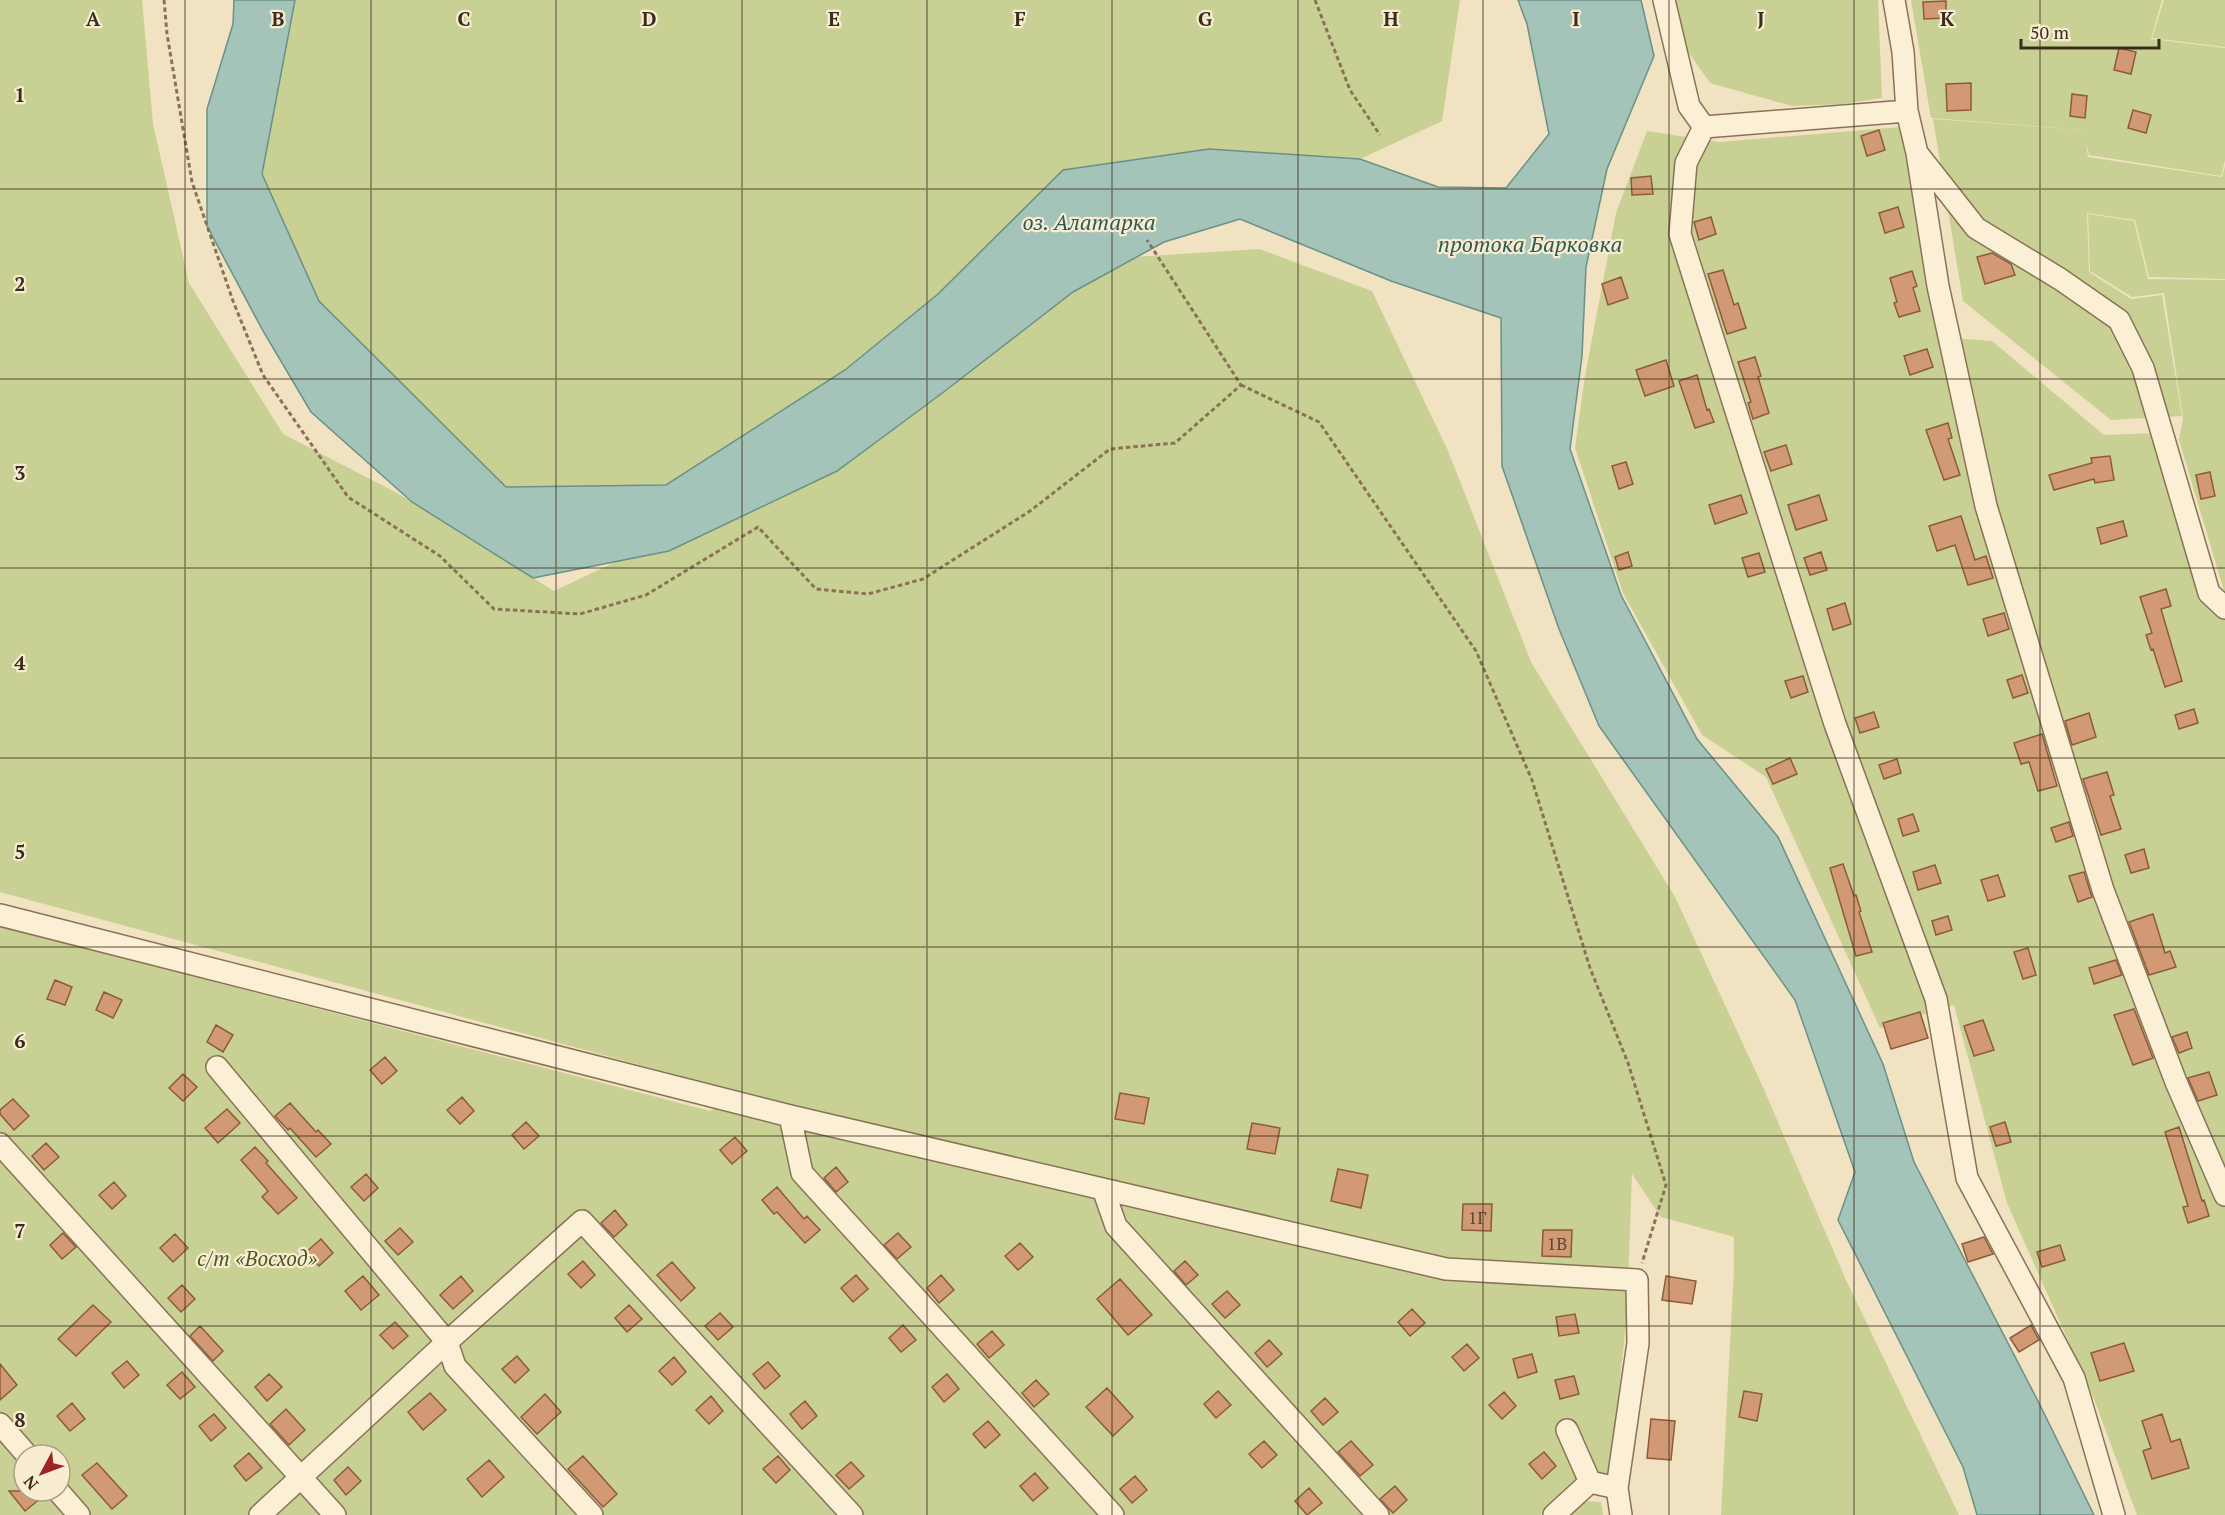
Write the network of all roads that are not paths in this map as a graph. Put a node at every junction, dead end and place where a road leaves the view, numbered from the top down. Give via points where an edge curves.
1 (1664, 0) edge
2 (1894, 0) edge
3 (1907, 111) junction
4 (1704, 127) junction
5 (1917, 153) junction
6 (2225, 608) edge
7 (0, 915) edge
8 (217, 1067) dead end
9 (790, 1116) junction
10 (0, 1144) edge
11 (1103, 1189) junction
12 (2224, 1193) edge
13 (447, 1342) junction
14 (0, 1424) edge
15 (1567, 1430) dead end
16 (17, 1443) edge
17 (302, 1476) junction
18 (1590, 1482) junction
19 (1617, 1488) junction
20 (68, 1503) edge
21 (79, 1515) edge
22 (260, 1515) edge
23 (335, 1515) edge
24 (592, 1515) edge
25 (852, 1515) edge
26 (1113, 1515) edge
27 (1378, 1515) edge
28 (1554, 1515) edge
29 (1621, 1515) edge
30 (2114, 1515) edge

1 - 4 street via 1689,106
2 - 3 street
3 - 4 street
3 - 5 street
4 - 30 street via 1686,163 1680,234 1835,724 1936,999 1967,1178 2074,1378
5 - 6 street via 1976,228 2119,320 2143,368 2209,593
5 - 12 street via 1938,286 1986,506 2103,890 2176,1082
7 - 9 street
8 - 13 street
9 - 11 street
9 - 26 street via 802,1173
10 - 17 street
11 - 19 street via 1446,1269 1637,1280 1638,1343
11 - 27 street via 1116,1226
13 - 17 street
13 - 24 street via 455,1366
13 - 25 street via 582,1221
14 - 16 street
15 - 18 street
17 - 22 street
17 - 23 street
18 - 19 street
18 - 28 street
19 - 29 street
20 - 21 street

